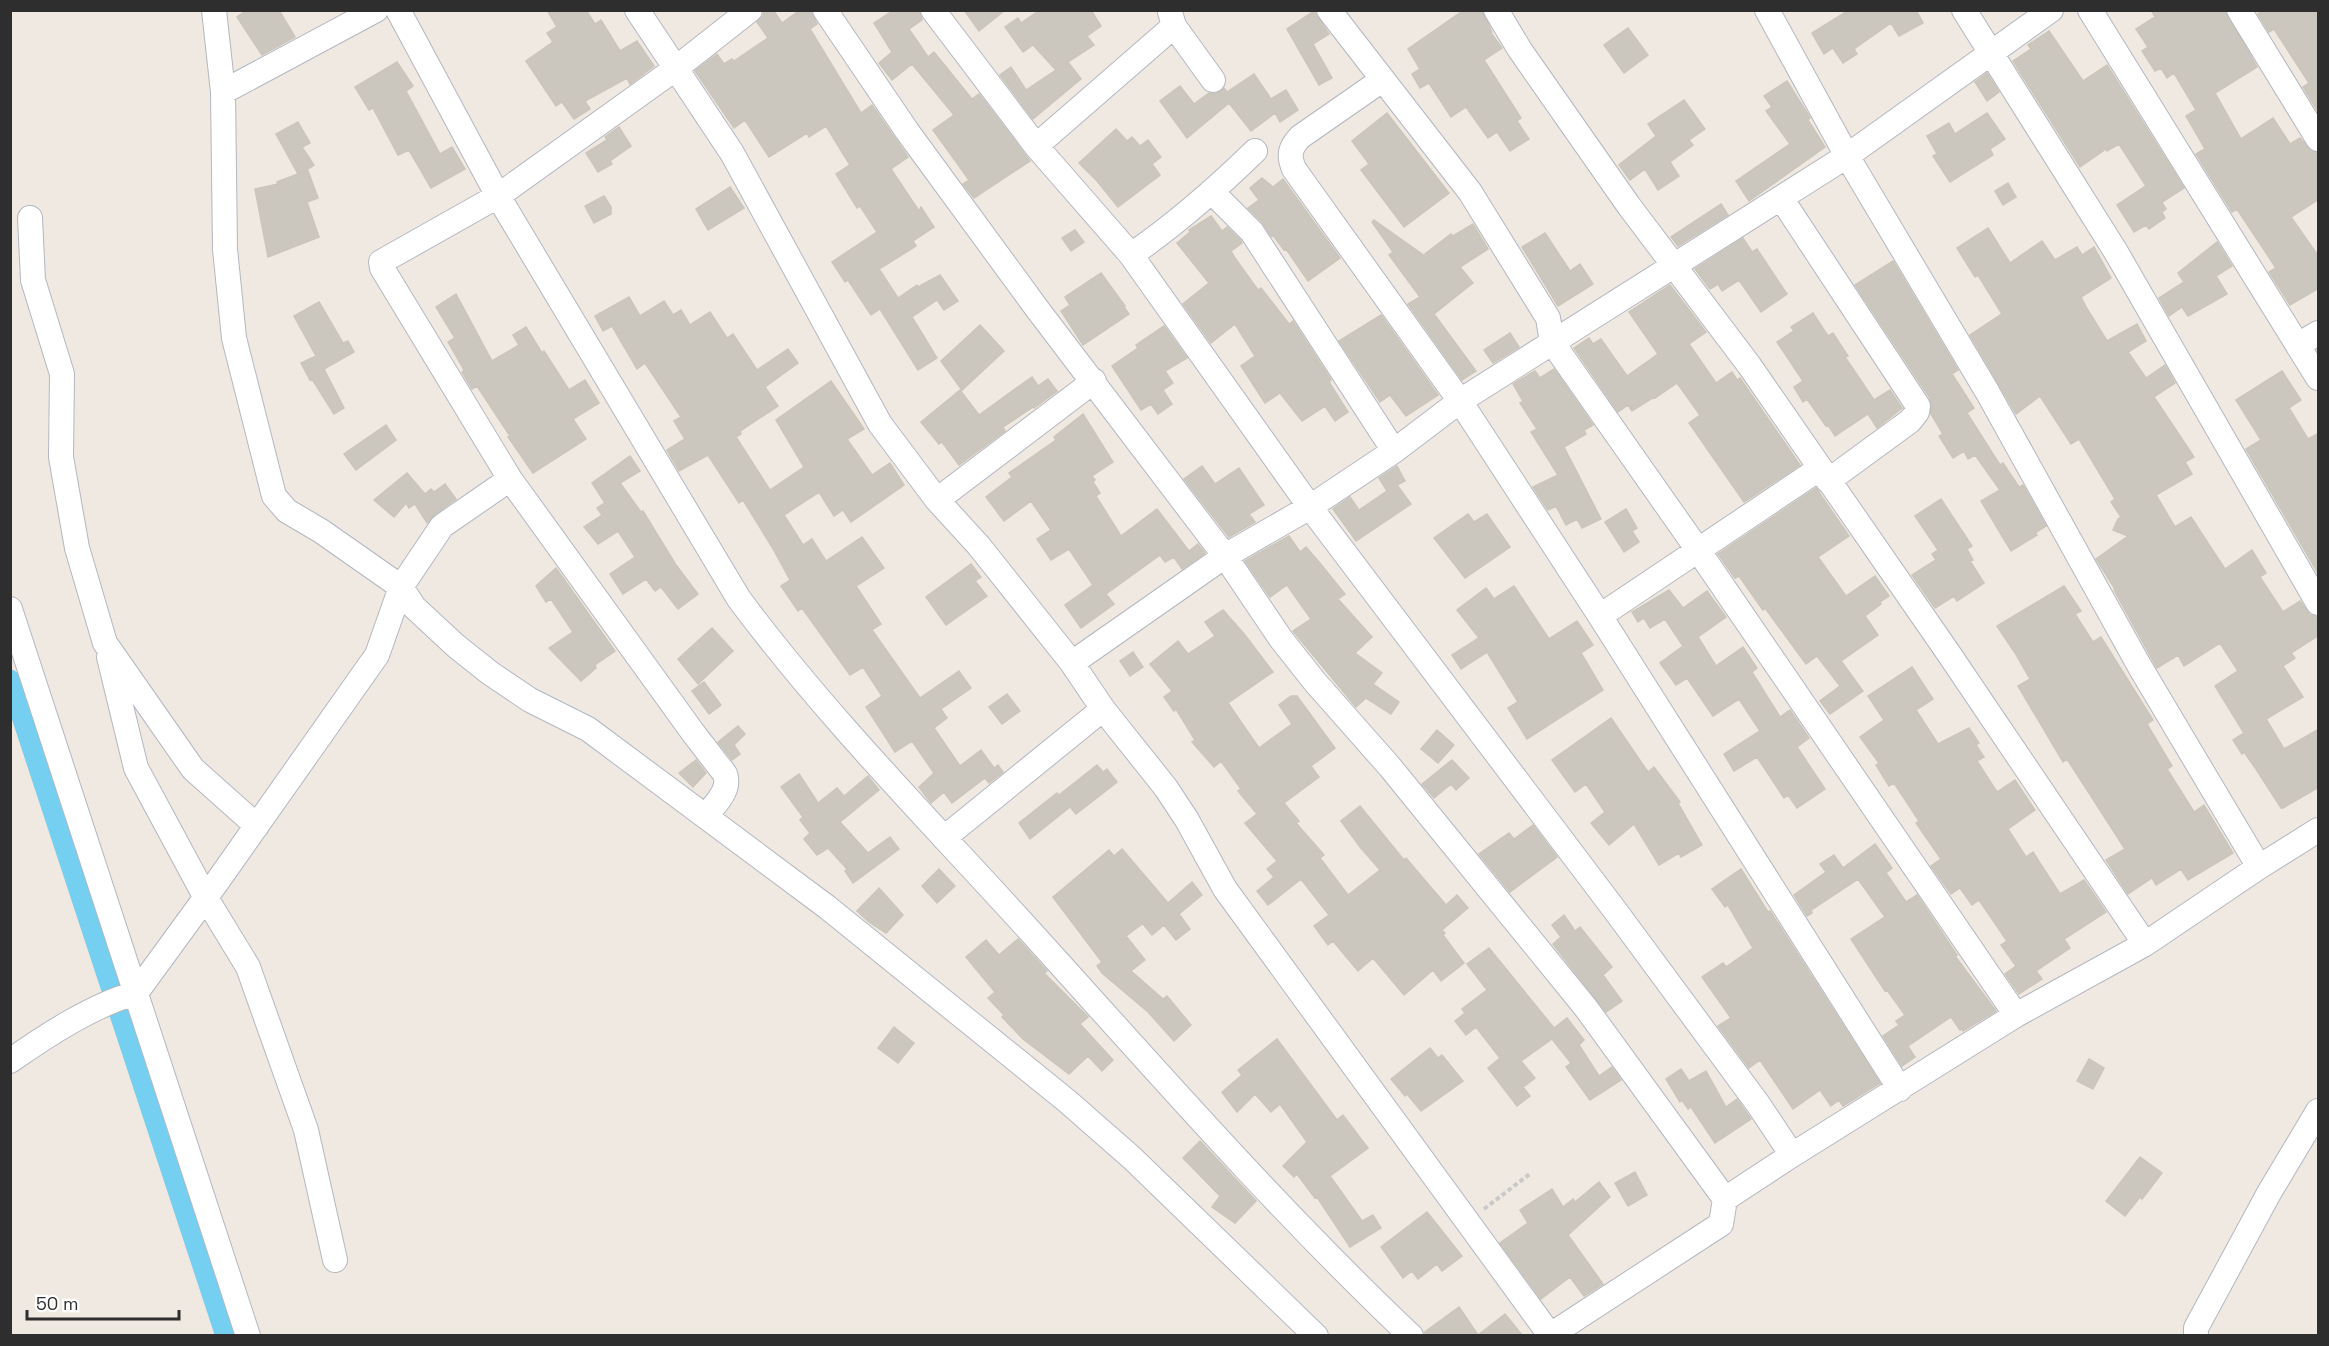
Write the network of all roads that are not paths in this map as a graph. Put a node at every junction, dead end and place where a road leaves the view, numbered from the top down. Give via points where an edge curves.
1 (214, 10) edge
2 (376, 10) edge
3 (398, 10) edge
4 (637, 10) edge
5 (750, 10) edge
6 (825, 10) edge
7 (933, 10) edge
8 (1329, 10) edge
9 (1496, 10) edge
10 (1767, 10) edge
11 (1964, 10) edge
12 (2051, 10) edge
13 (2090, 10) edge
14 (2239, 10) edge
15 (1172, 18) edge
16 (1990, 54) junction
17 (675, 69) junction
18 (1213, 80) dead end
19 (1382, 80) junction
20 (223, 92) junction
21 (2319, 139) edge
22 (1036, 146) junction
23 (1256, 151) dead end
24 (1847, 156) junction
25 (1213, 193) junction
26 (498, 196) junction
27 (1782, 198) junction
28 (30, 218) dead end
29 (1131, 255) junction
30 (1674, 266) junction
31 (2308, 339) edge
32 (1552, 342) junction
33 (2319, 378) edge
34 (1094, 381) junction
35 (1460, 401) junction
36 (1395, 451) junction
37 (1824, 475) junction
38 (510, 479) junction
39 (937, 500) junction
40 (1310, 507) junction
41 (1698, 550) junction
42 (1225, 556) junction
43 (401, 587) junction
44 (2319, 603) edge
45 (10, 609) edge
46 (1600, 616) junction
47 (105, 643) junction
48 (1072, 663) junction
49 (1103, 709) junction
50 (706, 816) junction
51 (257, 826) junction
52 (2319, 830) edge
53 (944, 838) junction
54 (2259, 867) junction
55 (206, 898) junction
56 (2145, 944) junction
57 (136, 993) junction
58 (2016, 1015) junction
59 (15, 1051) edge
60 (1900, 1089) junction
61 (2319, 1111) edge
62 (1792, 1155) junction
63 (1725, 1199) junction
64 (335, 1260) dead end
65 (248, 1335) edge
66 (1316, 1335) edge
67 (1411, 1335) edge
68 (1549, 1335) edge
69 (2196, 1335) edge

1 - 20 street
2 - 20 street
3 - 26 street
4 - 17 street
5 - 17 street
6 - 34 street via 907,131
7 - 22 street
8 - 19 street
9 - 30 street via 1570,123
10 - 24 street
11 - 16 street
12 - 16 street
13 - 31 street
14 - 21 street
15 - 18 street
15 - 22 street
16 - 24 street
16 - 44 street via 2116,252
17 - 26 street
17 - 39 street via 732,153 880,424
19 - 32 street via 1470,192 1548,318
19 - 35 street via 1300,137 1291,147 1290,159
20 - 43 street via 225,249 234,338 269,483 287,511
22 - 29 street
23 - 25 street
24 - 27 street
24 - 54 street via 1988,393 2140,667
25 - 29 street
25 - 36 street via 1252,232
26 - 38 street via 381,262
26 - 53 street via 739,599 796,671
27 - 30 street
27 - 37 street via 1918,406 1910,421
28 - 47 street via 33,280 62,374 61,457 77,548
29 - 40 street
30 - 32 street
30 - 37 street via 1749,365
31 - 33 street
32 - 35 street
32 - 41 street
34 - 39 street
34 - 42 street
35 - 36 street
35 - 46 street
36 - 40 street
37 - 41 street
37 - 56 street
38 - 43 street via 442,526
38 - 50 street via 725,774 726,789
39 - 48 street via 979,546
40 - 42 street
40 - 62 street via 1614,909
41 - 46 street
41 - 58 street
42 - 48 street
42 - 63 street via 1315,682 1390,767 1586,1008
43 - 50 street via 414,607 490,673 530,700 588,729
43 - 51 street via 377,655
45 - 57 street
46 - 60 street
47 - 51 street via 193,769
47 - 55 street via 136,768
48 - 49 street
49 - 53 street
49 - 68 street via 1166,788 1225,889
50 - 66 street via 827,907 1067,1101
51 - 55 street
52 - 54 street
53 - 67 street via 1281,1206
54 - 56 street
55 - 57 street
55 - 64 street via 248,967 306,1130
56 - 58 street
57 - 59 street via 115,999
57 - 65 street
58 - 60 street
60 - 62 street
61 - 69 street via 2269,1193 2196,1328
62 - 63 street
63 - 68 street via 1721,1224

